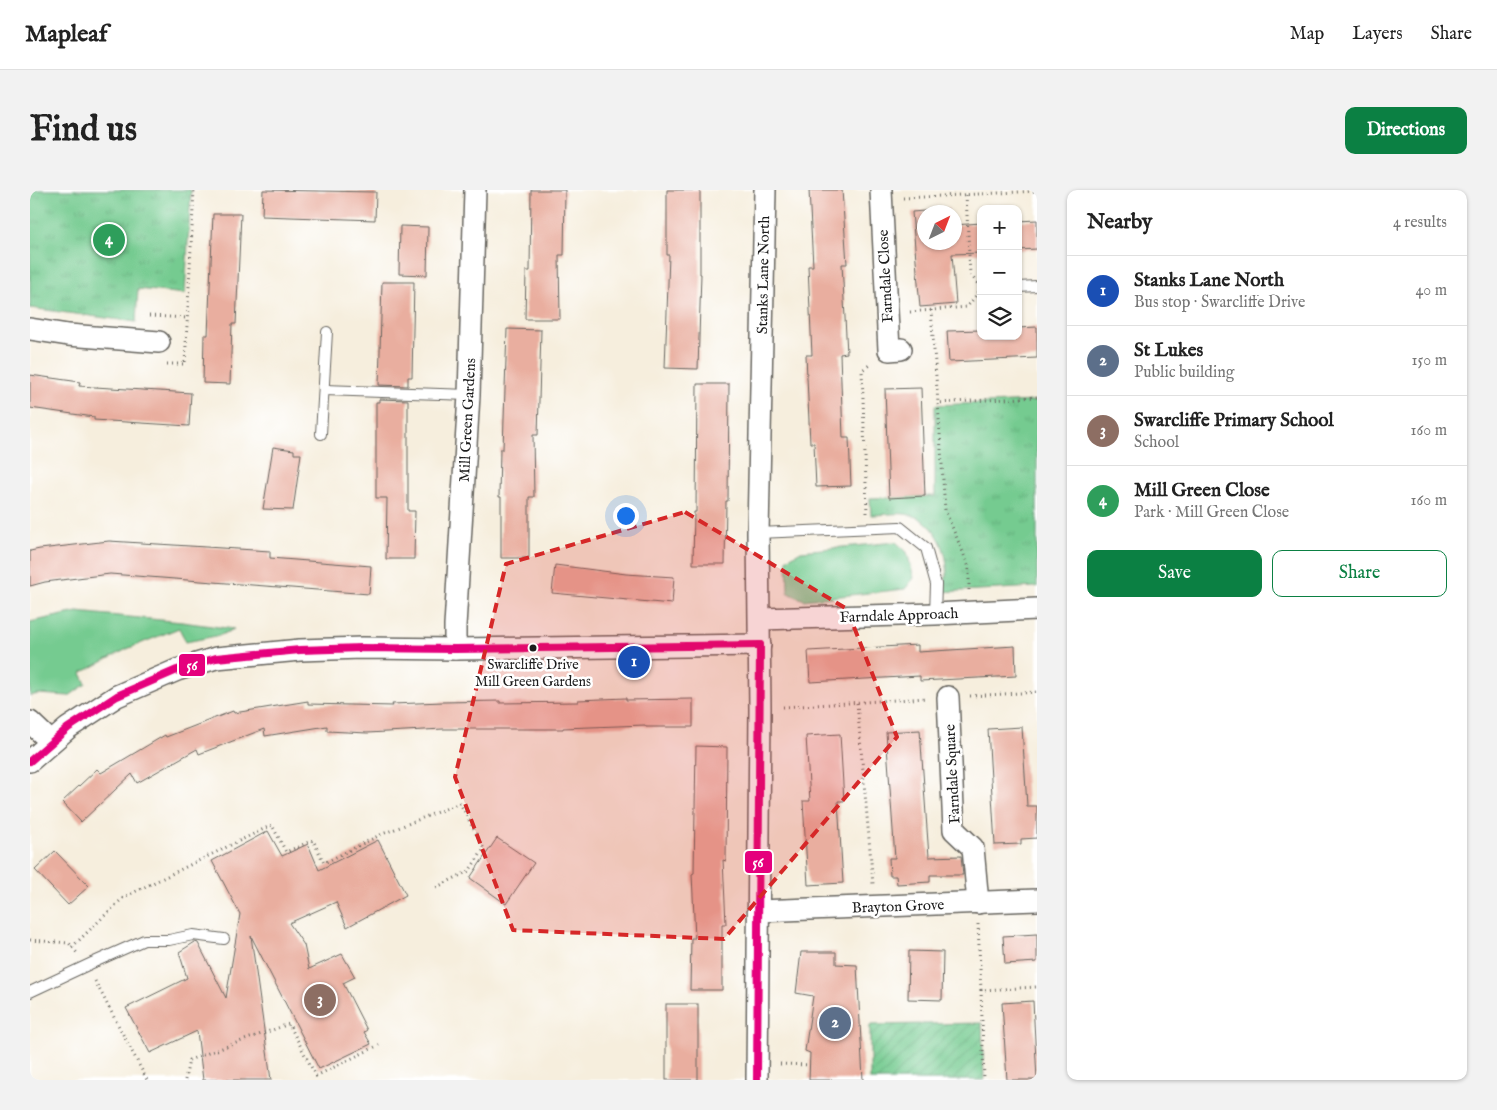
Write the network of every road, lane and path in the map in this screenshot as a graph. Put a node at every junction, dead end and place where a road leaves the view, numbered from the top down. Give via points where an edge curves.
1 (194, 190) edge
2 (475, 190) edge
3 (765, 190) edge
4 (1037, 191) edge
5 (881, 195) edge
6 (966, 195) junction
7 (977, 284) edge
8 (1037, 286) edge
9 (1022, 287) edge
10 (977, 294) edge
11 (931, 310) junction
12 (887, 314) junction
13 (187, 318) dead end
14 (30, 329) edge
15 (328, 332) dead end
16 (159, 342) dead end
17 (895, 350) joint
18 (324, 390) junction
19 (469, 395) junction
20 (1037, 397) edge
21 (938, 402) junction
22 (321, 434) dead end
23 (867, 528) junction
24 (758, 533) junction
25 (1037, 609) edge
26 (968, 613) junction
27 (935, 614) junction
28 (760, 619) junction
29 (760, 645) junction
30 (455, 649) junction
31 (1037, 692) edge
32 (948, 697) junction
33 (857, 703) junction
34 (760, 709) junction
35 (30, 722) edge
36 (51, 742) junction
37 (30, 761) edge
38 (435, 888) dead end
39 (1037, 900) edge
40 (978, 903) junction
41 (875, 907) junction
42 (759, 911) junction
43 (224, 939) dead end
44 (30, 940) edge
45 (72, 947) junction
46 (86, 966) junction
47 (1037, 987) edge
48 (981, 990) junction
49 (30, 992) edge
50 (380, 1045) dead end
51 (810, 1064) dead end
52 (757, 1072) edge
53 (147, 1080) edge
54 (184, 1080) edge
55 (984, 1080) edge

1 - 13 path
2 - 19 street, Mill Green Gardens
3 - 24 street, Stanks Lane North
4 - 6 path
5 - 6 path
5 - 12 street, Farndale Close
6 - 7 path via 970,274
8 - 9 lane
10 - 11 path via 967,307
11 - 12 path
11 - 21 path
12 - 17 street, Farndale Close
14 - 16 street
15 - 18 lane
17 - 23 path via 862,370
18 - 19 lane
18 - 22 lane
19 - 30 street, Mill Green Gardens
20 - 21 path
21 - 26 path via 945,510 969,567
23 - 24 lane
23 - 27 lane via 900,527 926,548 936,584
24 - 28 street, Stanks Lane North
25 - 26 street, Farndale Approach
26 - 27 street, Farndale Approach
27 - 28 street, Farndale Approach
28 - 29 street, Stanks Lane North
29 - 30 street
29 - 34 street, Stanks Lane North
30 - 36 street via 300,650 216,658 176,670 116,696
31 - 32 path
32 - 33 path
32 - 40 street, Farndale Square via 954,830 973,848
33 - 34 path
33 - 41 path
34 - 42 street, Stanks Lane North
35 - 36 street
36 - 37 street
38 - 45 path via 469,871 484,849 460,803 380,835 324,863 313,840 286,852 272,825 124,898
39 - 40 street, Brayton Grove
40 - 41 street, Brayton Grove
40 - 48 path
41 - 42 street, Brayton Grove
42 - 52 street, Stanks Lane North
43 - 46 lane via 193,935 169,940 144,940
44 - 45 path via 69,943
45 - 46 path
46 - 49 lane
46 - 53 path
47 - 48 path
48 - 55 path
50 - 54 path via 316,1076 289,1024 189,1060
51 - 52 path

